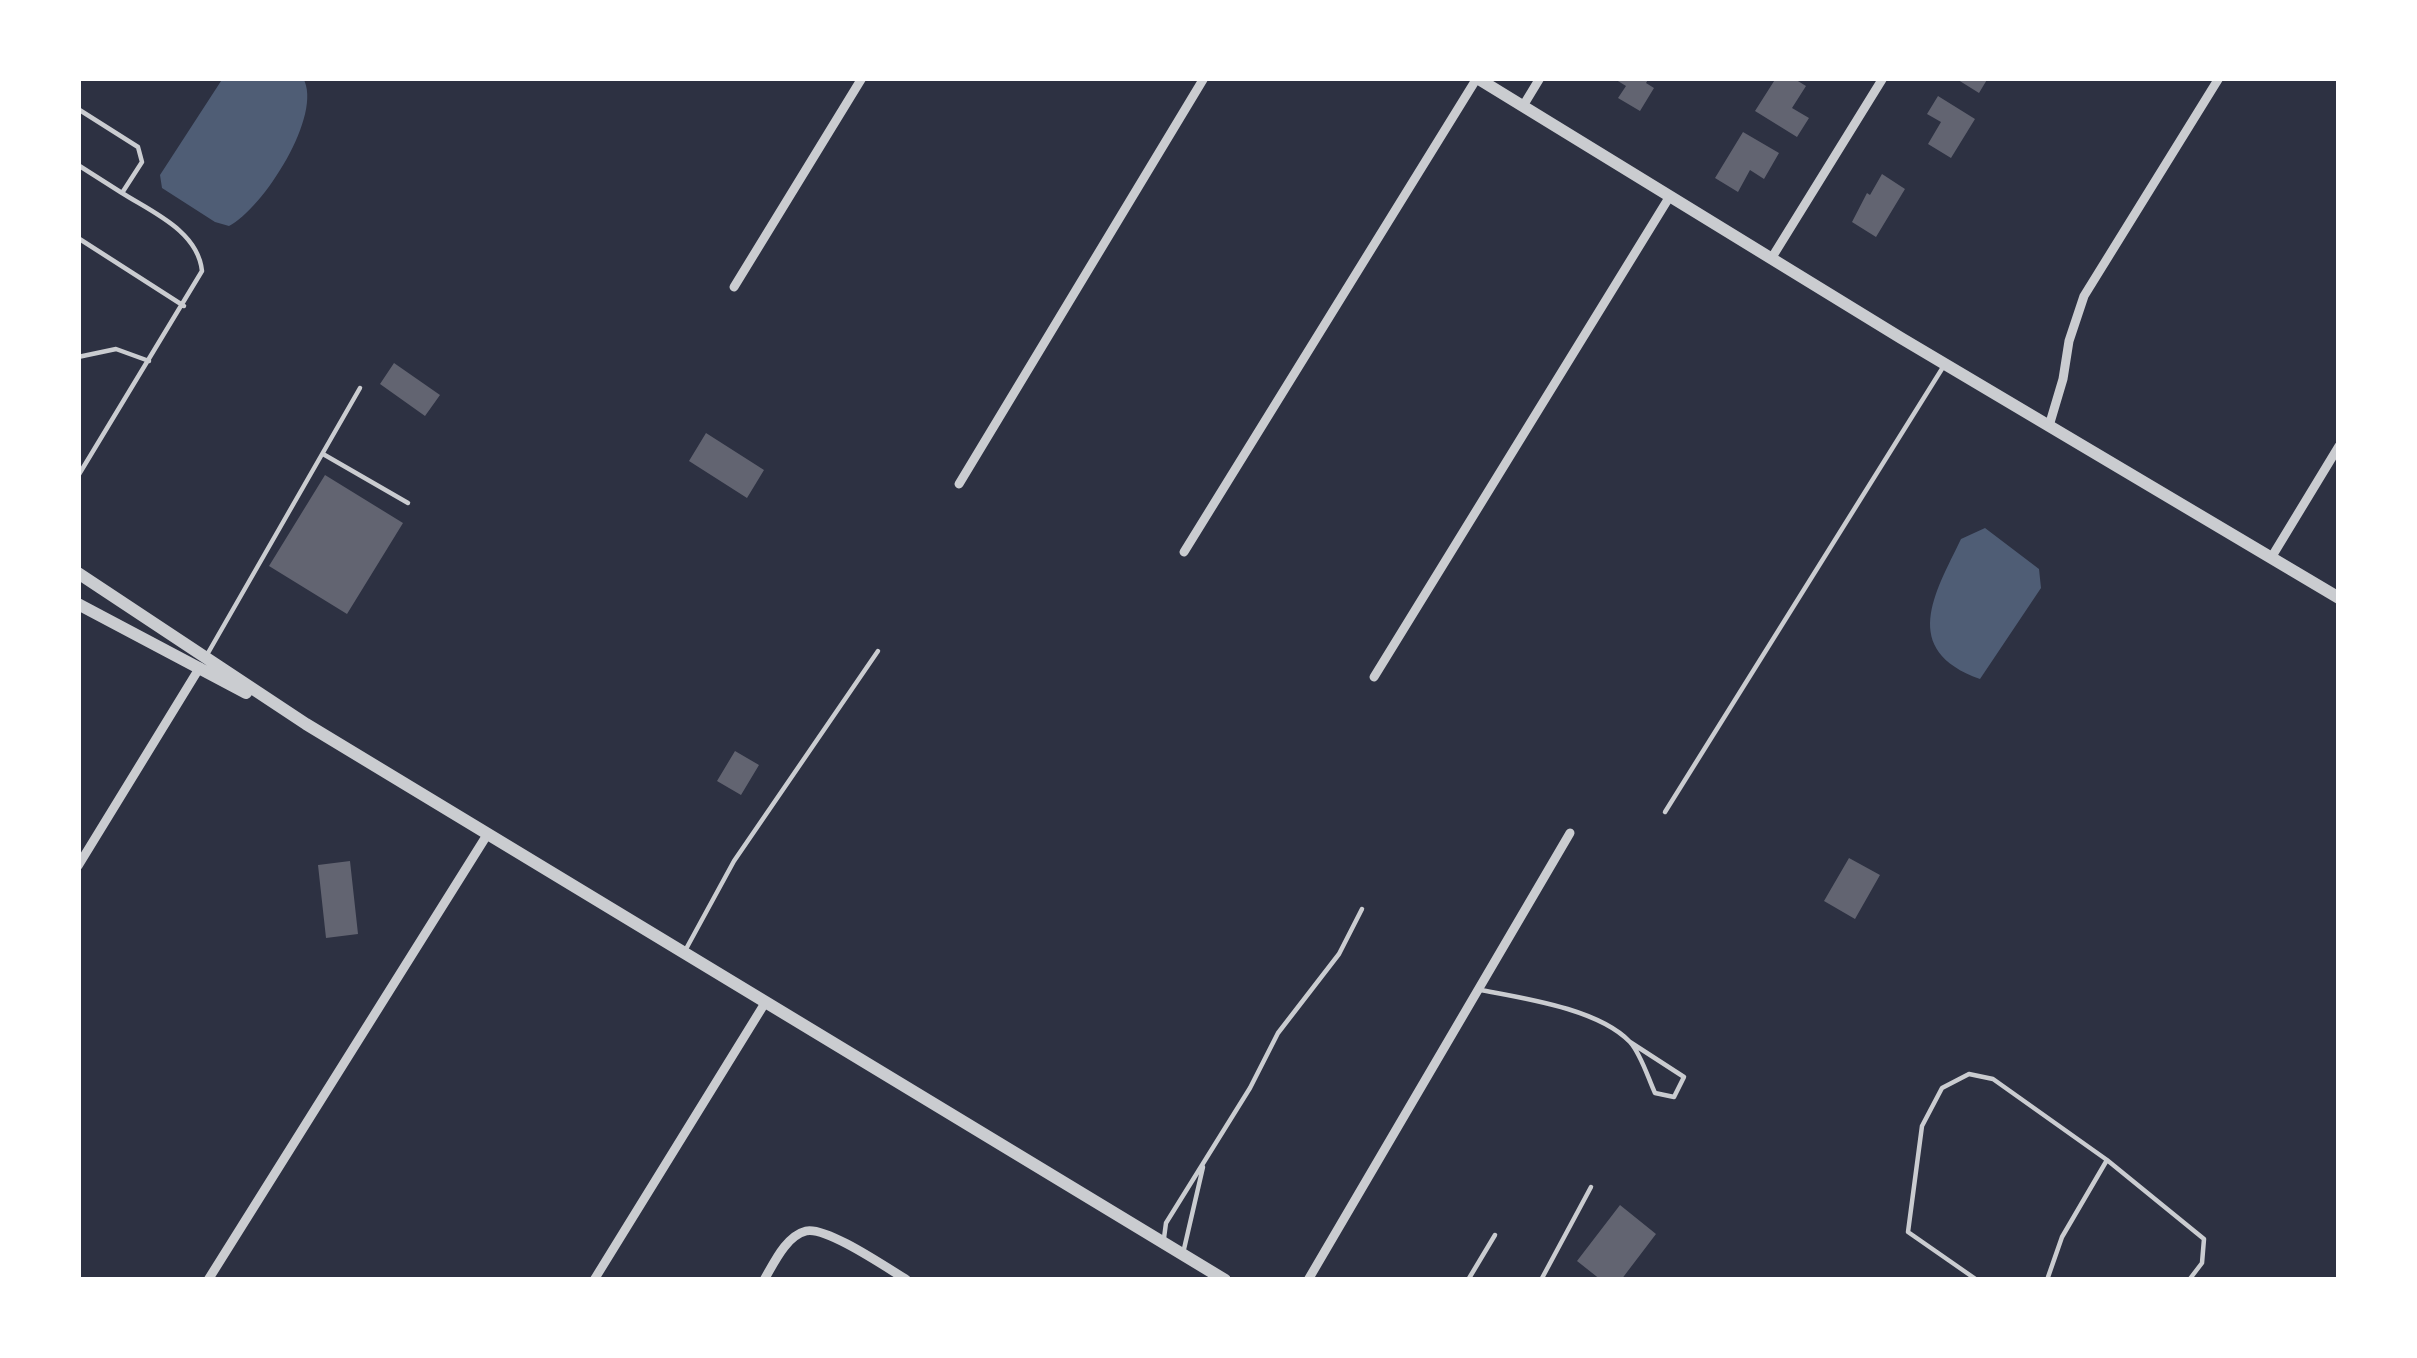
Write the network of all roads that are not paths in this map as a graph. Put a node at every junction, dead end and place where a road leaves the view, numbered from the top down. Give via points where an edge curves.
1 (862, 78) edge
2 (1204, 78) edge
3 (1477, 78) edge
4 (1540, 78) edge
5 (1883, 78) edge
6 (2219, 78) edge
7 (1523, 106) junction
8 (78, 109) edge
9 (78, 165) edge
10 (122, 193) junction
11 (1670, 196) junction
12 (78, 238) edge
13 (1772, 259) junction
14 (734, 287) dead end
15 (184, 306) junction
16 (78, 357) edge
17 (149, 361) junction
18 (1945, 364) junction
19 (361, 388) dead end
20 (2049, 426) junction
21 (2339, 446) edge
22 (323, 454) junction
23 (78, 476) edge
24 (959, 484) dead end
25 (408, 503) dead end
26 (1184, 553) dead end
27 (2271, 558) junction
28 (78, 573) edge
29 (2339, 598) edge
30 (78, 604) edge
31 (878, 651) dead end
32 (202, 662) junction
33 (1373, 677) dead end
34 (1665, 812) dead end
35 (1570, 833) dead end
36 (487, 835) junction
37 (78, 866) edge
38 (1362, 909) dead end
39 (683, 953) junction
40 (1481, 990) junction
41 (765, 1003) junction
42 (1630, 1042) junction
43 (1205, 1160) junction
44 (2107, 1160) junction
45 (1592, 1187) dead end
46 (1495, 1235) dead end
47 (1165, 1244) junction
48 (1183, 1255) junction
49 (208, 1280) edge
50 (594, 1280) edge
51 (764, 1280) edge
52 (907, 1280) edge
53 (1225, 1280) edge
54 (1308, 1280) edge
55 (1468, 1280) edge
56 (1540, 1280) edge
57 (1978, 1280) edge
58 (2047, 1280) edge
59 (2188, 1280) edge

1 - 14 street
2 - 24 street
3 - 7 street
3 - 26 street
4 - 7 street
5 - 13 street
6 - 20 street via 2084,296
7 - 11 street
8 - 10 lane via 142,154
9 - 10 lane
10 - 15 lane via 196,250 202,271
11 - 13 street
11 - 33 street
12 - 15 lane
13 - 18 street
15 - 17 lane
16 - 17 lane via 116,350
17 - 23 lane
18 - 20 street
18 - 34 lane
19 - 22 lane
20 - 27 street
21 - 27 street
22 - 25 lane
22 - 32 lane
27 - 29 street
28 - 32 street
30 - 32 street
31 - 39 lane via 734,861
32 - 36 street
32 - 37 street
35 - 40 street
36 - 39 street
36 - 49 street
38 - 43 lane
39 - 41 street
40 - 42 lane via 1577,1012
40 - 54 street
41 - 47 street
41 - 50 street
42 - 42 lane via 1655,1093 1674,1097 1684,1077
43 - 47 lane via 1162,1229
43 - 48 lane
44 - 57 lane via 1993,1079 1969,1074 1942,1088 1922,1126 1908,1232
44 - 58 lane
44 - 59 lane via 2204,1239 2202,1263
45 - 56 lane
46 - 55 lane
47 - 48 street
48 - 53 street
51 - 52 street via 781,1250 811,1229

